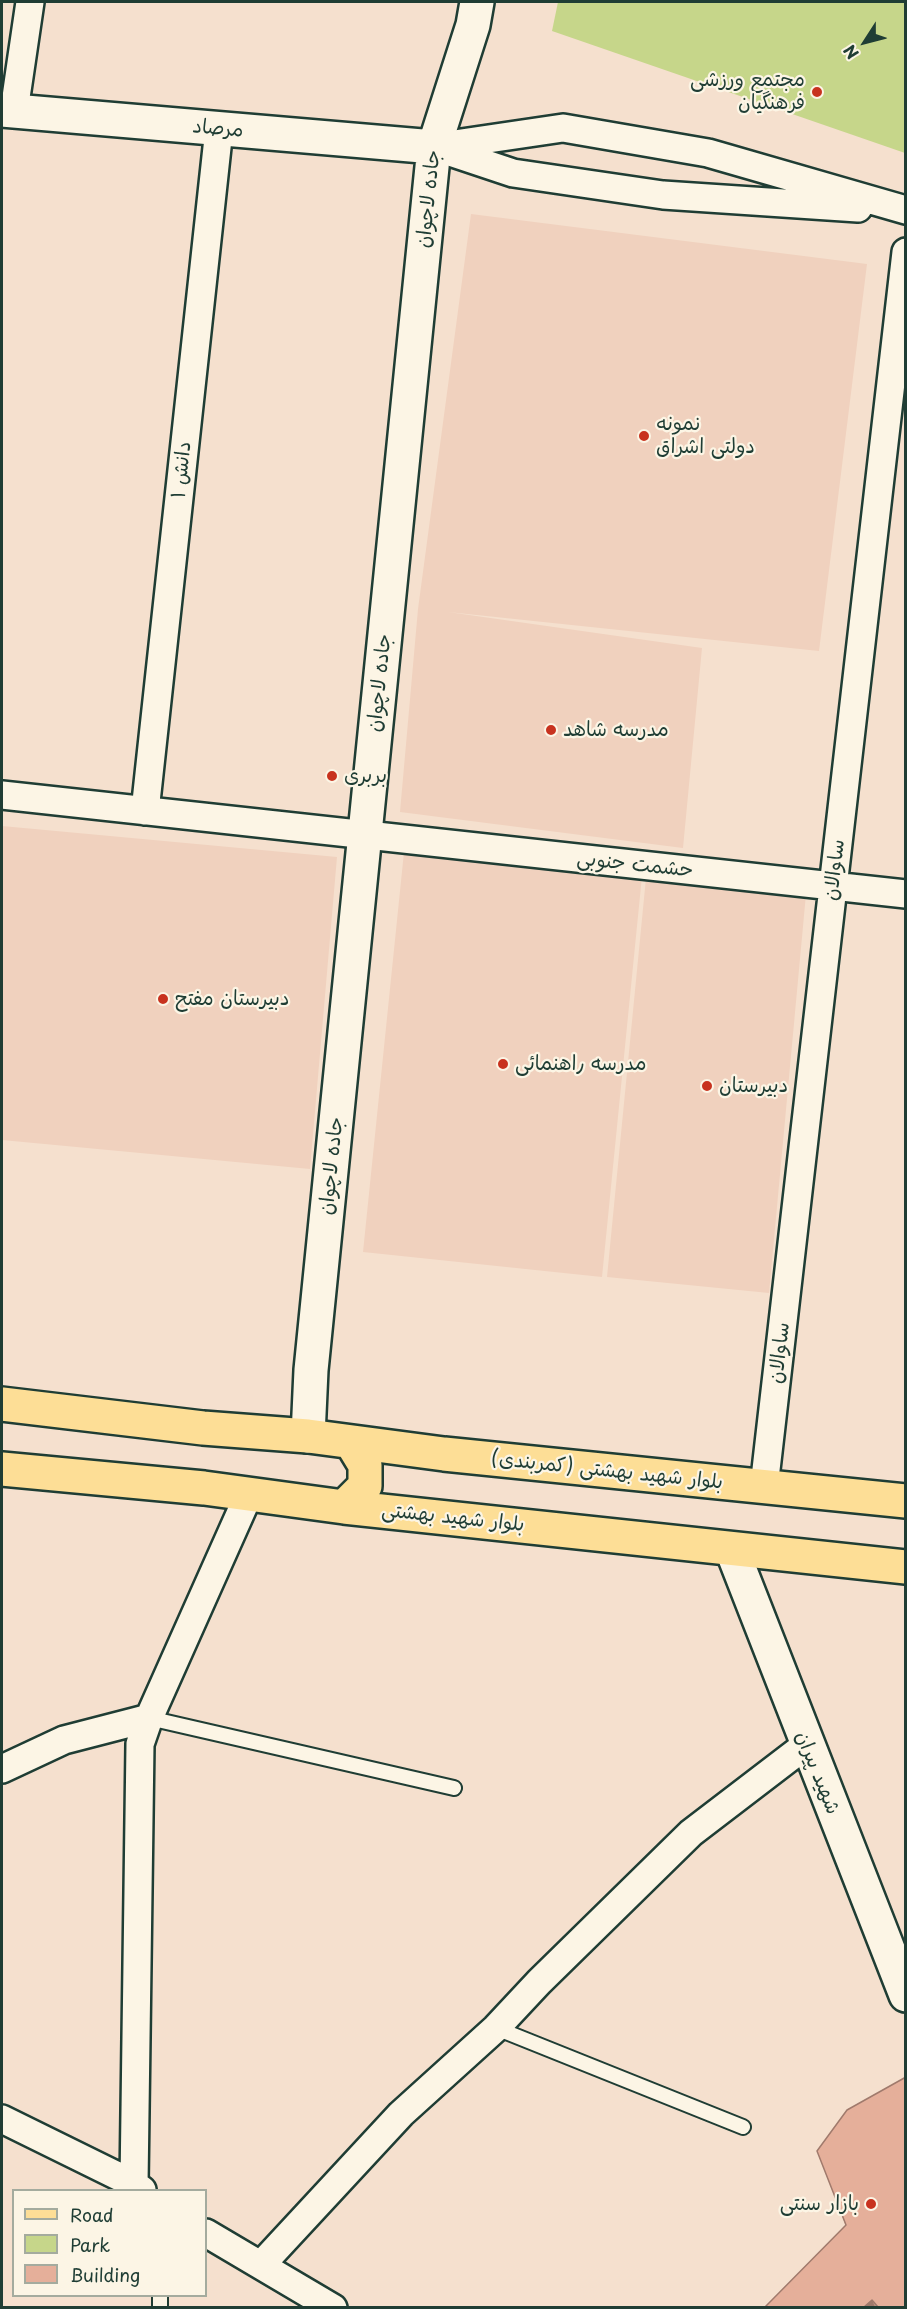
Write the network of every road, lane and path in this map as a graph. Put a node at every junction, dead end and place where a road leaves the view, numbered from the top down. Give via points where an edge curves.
1 (30, 2) edge
2 (477, 2) edge
3 (8, 111) edge
4 (219, 129) junction
5 (434, 147) junction
6 (906, 210) edge
7 (906, 252) edge
8 (2, 795) edge
9 (145, 811) junction
10 (365, 835) junction
11 (833, 886) junction
12 (906, 894) edge
13 (2, 1404) edge
14 (308, 1436) junction
15 (351, 1442) junction
16 (2, 1469) edge
17 (764, 1487) junction
18 (249, 1494) junction
19 (906, 1501) edge
20 (344, 1507) junction
21 (732, 1550) junction
22 (906, 1568) edge
23 (149, 1718) junction
24 (806, 1745) junction
25 (2, 1769) edge
26 (454, 1788) dead end
27 (906, 1995) edge
28 (496, 2028) junction
29 (2, 2119) edge
30 (743, 2127) dead end
31 (138, 2187) edge
32 (207, 2234) edge
33 (261, 2265) junction
34 (333, 2307) edge

1 - 3 street
2 - 5 street, جاده لاچوان
3 - 4 street, مرصاد
4 - 5 street, مرصاد
4 - 9 street, دانش ۱
5 - 6 street via 513,173 663,195
5 - 6 street via 563,128 708,153
5 - 10 street, جاده لاچوان
7 - 11 street, ساوالان
8 - 9 street, حشمت جنوبی
9 - 10 street, حشمت جنوبی
10 - 11 street, حشمت جنوبی
10 - 14 street, جاده لاچوان via 311,1370
11 - 12 street, حشمت جنوبی
11 - 17 street, ساوالان
13 - 14 main road
14 - 15 main road, بلوار شهید بهشتی (کمربندی)
15 - 17 main road, بلوار شهید بهشتی (کمربندی)
15 - 20 main road via 364,1465 365,1486
16 - 18 main road, بلوار شهید بهشتی
17 - 19 main road, بلوار شهید بهشتی (کمربندی)
18 - 20 main road, بلوار شهید بهشتی
18 - 23 street
20 - 21 main road, بلوار شهید بهشتی
21 - 22 main road, بلوار شهید بهشتی
21 - 24 street, شهید پیران
23 - 25 street via 64,1740
23 - 26 lane
23 - 31 street via 140,1744
24 - 27 street, شهید پیران
24 - 28 street via 691,1833
28 - 30 lane
28 - 33 street via 401,2114
29 - 31 street
32 - 33 street
33 - 34 street

